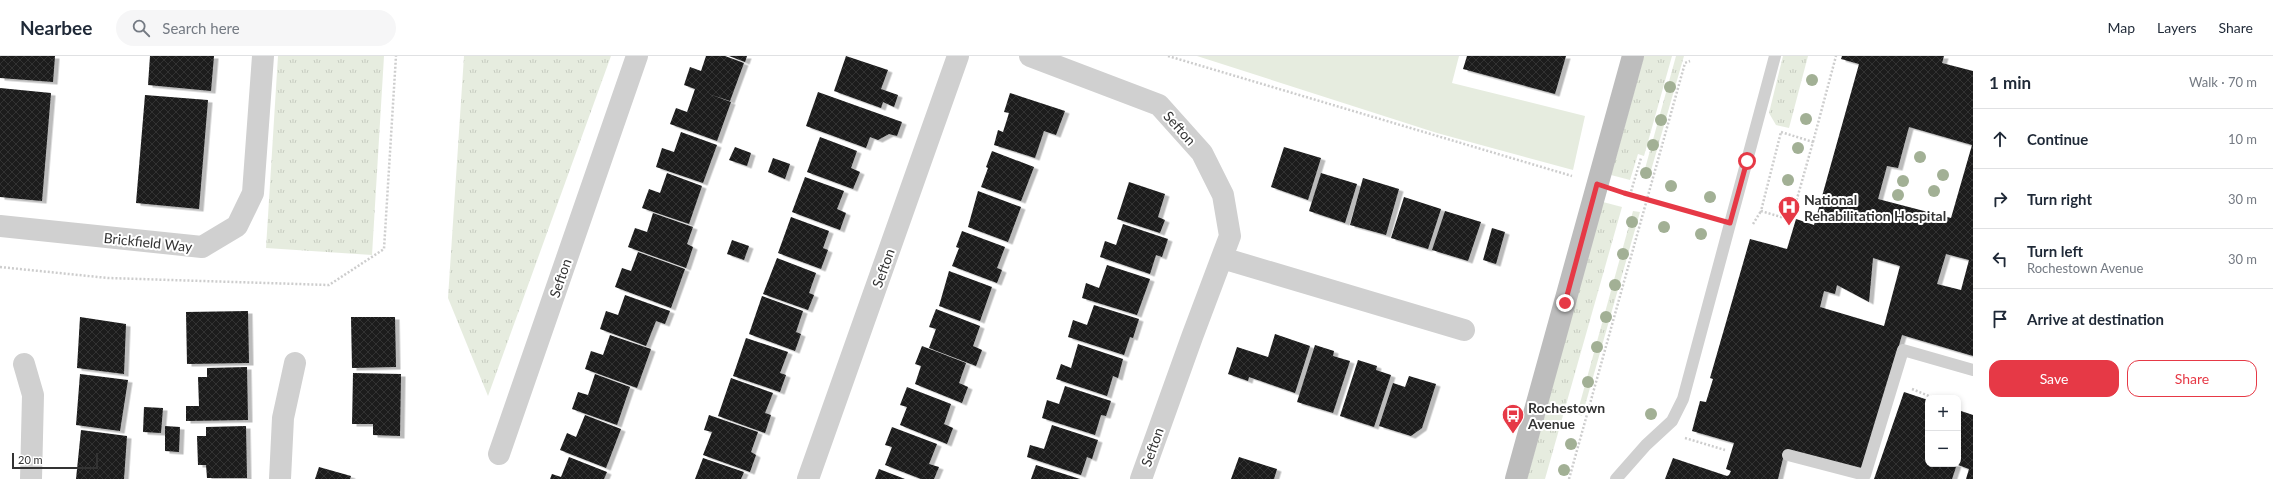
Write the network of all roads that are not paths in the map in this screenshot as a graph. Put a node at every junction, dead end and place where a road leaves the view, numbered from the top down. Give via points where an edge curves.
1 (263, 56) edge
2 (637, 56) edge
3 (958, 56) edge
4 (1030, 56) edge
5 (1633, 56) edge
6 (1775, 56) edge
7 (0, 226) edge
8 (1222, 258) junction
9 (1464, 330) dead end
10 (295, 363) dead end
11 (24, 364) dead end
12 (1973, 370) edge
13 (499, 454) dead end
14 (1788, 454) dead end
15 (31, 479) edge
16 (280, 479) edge
17 (808, 479) edge
18 (1141, 479) edge
19 (1516, 479) edge
20 (1616, 479) edge

1 - 7 street, Brickfield Way via 253,193 237,226 202,248
2 - 13 street, Sefton
3 - 17 street, Sefton
4 - 8 street, Sefton via 1159,106 1202,153 1223,195 1230,236
5 - 19 main road
6 - 20 lane via 1752,162 1730,223 1717,291 1683,399 1672,421 1646,445
8 - 9 street
8 - 18 street, Sefton
10 - 16 street via 283,418
11 - 15 street via 33,395
12 - 14 lane via 1903,350 1866,475

